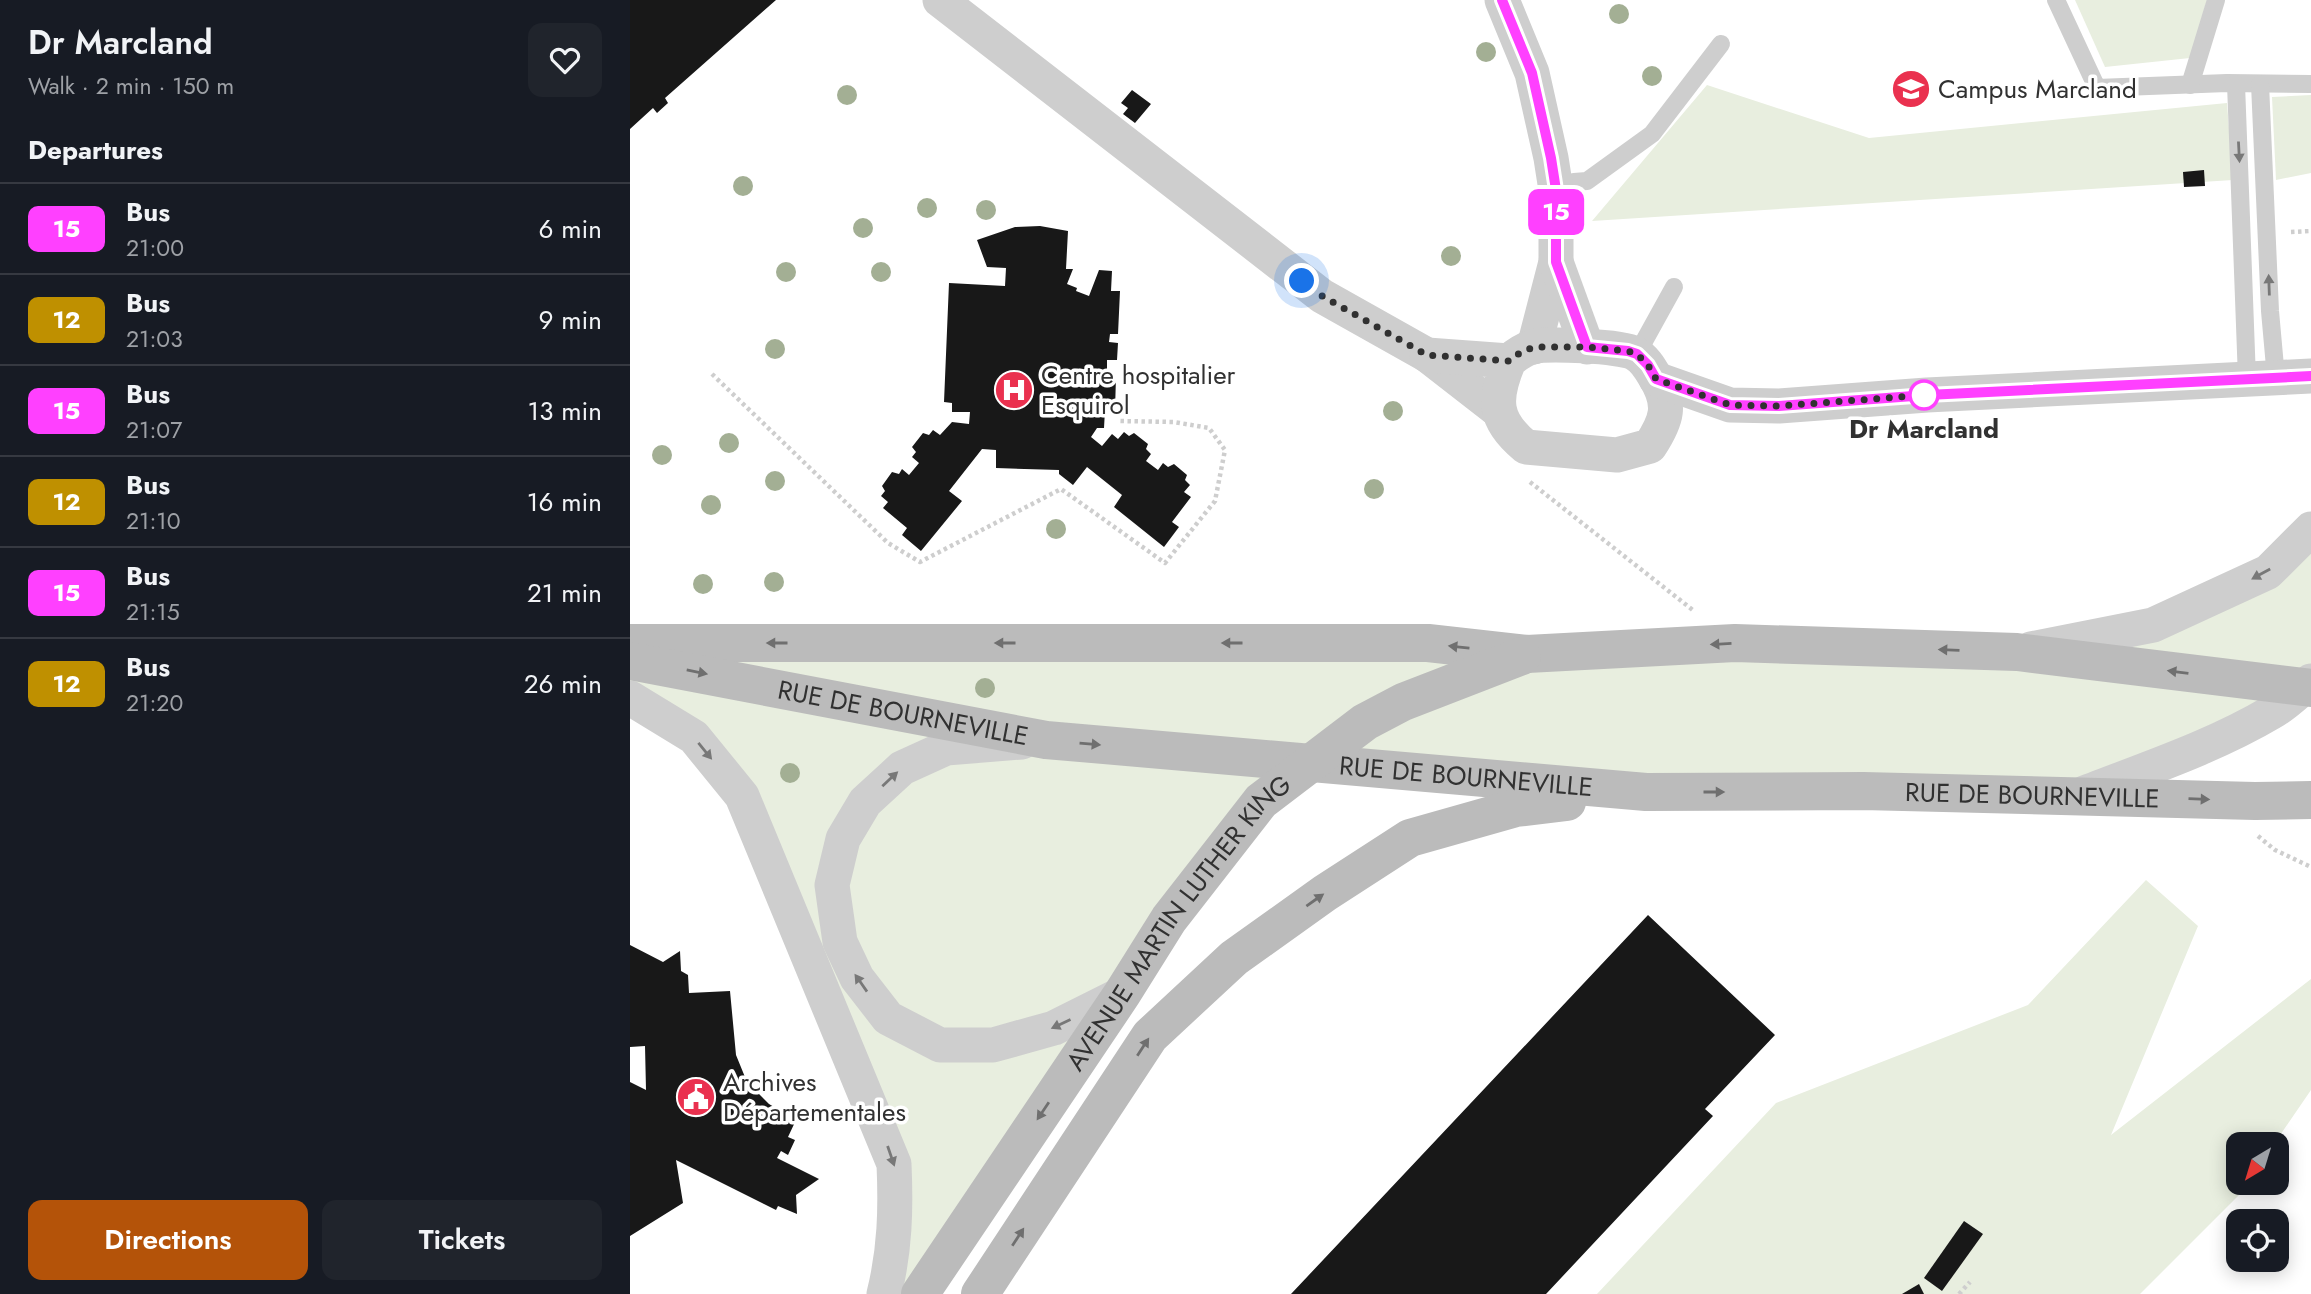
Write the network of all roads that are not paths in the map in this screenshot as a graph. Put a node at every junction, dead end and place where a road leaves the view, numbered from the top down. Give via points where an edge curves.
1 (940, 0) edge
2 (1502, 0) edge
3 (2056, 0) edge
4 (2216, 0) edge
5 (1721, 44) dead end
6 (2236, 84) junction
7 (2260, 84) junction
8 (2311, 84) edge
9 (2190, 85) junction
10 (1556, 190) junction
11 (1556, 262) junction
12 (1674, 286) dead end
13 (2246, 312) junction
14 (2270, 312) junction
15 (1587, 347) junction
16 (1522, 354) junction
17 (1427, 355) junction
18 (1647, 366) junction
19 (2311, 376) edge
20 (2262, 378) junction
21 (1730, 405) junction
22 (1499, 411) junction
23 (1661, 428) junction
24 (2311, 529) edge
25 (630, 642) edge
26 (2017, 652) junction
27 (1527, 654) junction
28 (630, 661) edge
29 (2311, 681) edge
30 (2311, 688) edge
31 (630, 698) edge
32 (1046, 740) junction
33 (1646, 792) junction
34 (2082, 794) junction
35 (2311, 800) edge
36 (1122, 994) junction
37 (884, 1294) edge
38 (920, 1294) edge
39 (980, 1294) edge

1 - 17 street via 1322,296
2 - 10 street via 1532,73
3 - 9 lane via 2097,88
4 - 9 lane
5 - 10 lane via 1652,134 1587,181
6 - 7 lane
6 - 9 lane
6 -> 13 lane
7 - 8 lane
14 -> 7 lane
10 - 11 street
11 - 15 street
11 - 16 street
12 - 18 lane
13 - 14 lane
13 - 20 lane
14 - 20 lane
15 - 16 street
15 - 18 street via 1628,351
16 - 17 street
16 - 22 street via 1500,382
17 - 22 street
18 - 21 street
18 - 23 street via 1665,400
19 - 20 street
20 - 21 street
21 - 23 street
22 - 23 street via 1503,424 1526,447 1617,455 1650,446
24 -> 26 street via 2268,572 2153,625
27 -> 25 main road, RUE DE BOURNEVILLE via 1428,643
26 -> 27 main road, RUE DE BOURNEVILLE via 1735,643
30 -> 26 main road, RUE DE BOURNEVILLE
27 - 36 main road, AVENUE MARTIN LUTHER KING via 1364,722 1261,801 1169,919
28 -> 32 main road, RUE DE BOURNEVILLE
29 - 34 street via 2275,710 2189,752
31 -> 37 street via 694,737 742,796 894,1164 896,1216
32 -> 33 main road, RUE DE BOURNEVILLE
36 -> 32 street via 1054,1028 993,1045 940,1045 888,1018 857,978 839,942 832,886 843,839 865,802 902,768 946,748
33 -> 34 main road, RUE DE BOURNEVILLE
39 -> 33 main road, AVENUE MARTIN LUTHER KING via 1150,1036 1234,958 1410,838 1516,808
34 -> 35 main road, RUE DE BOURNEVILLE
36 -> 38 main road, AVENUE MARTIN LUTHER KING

